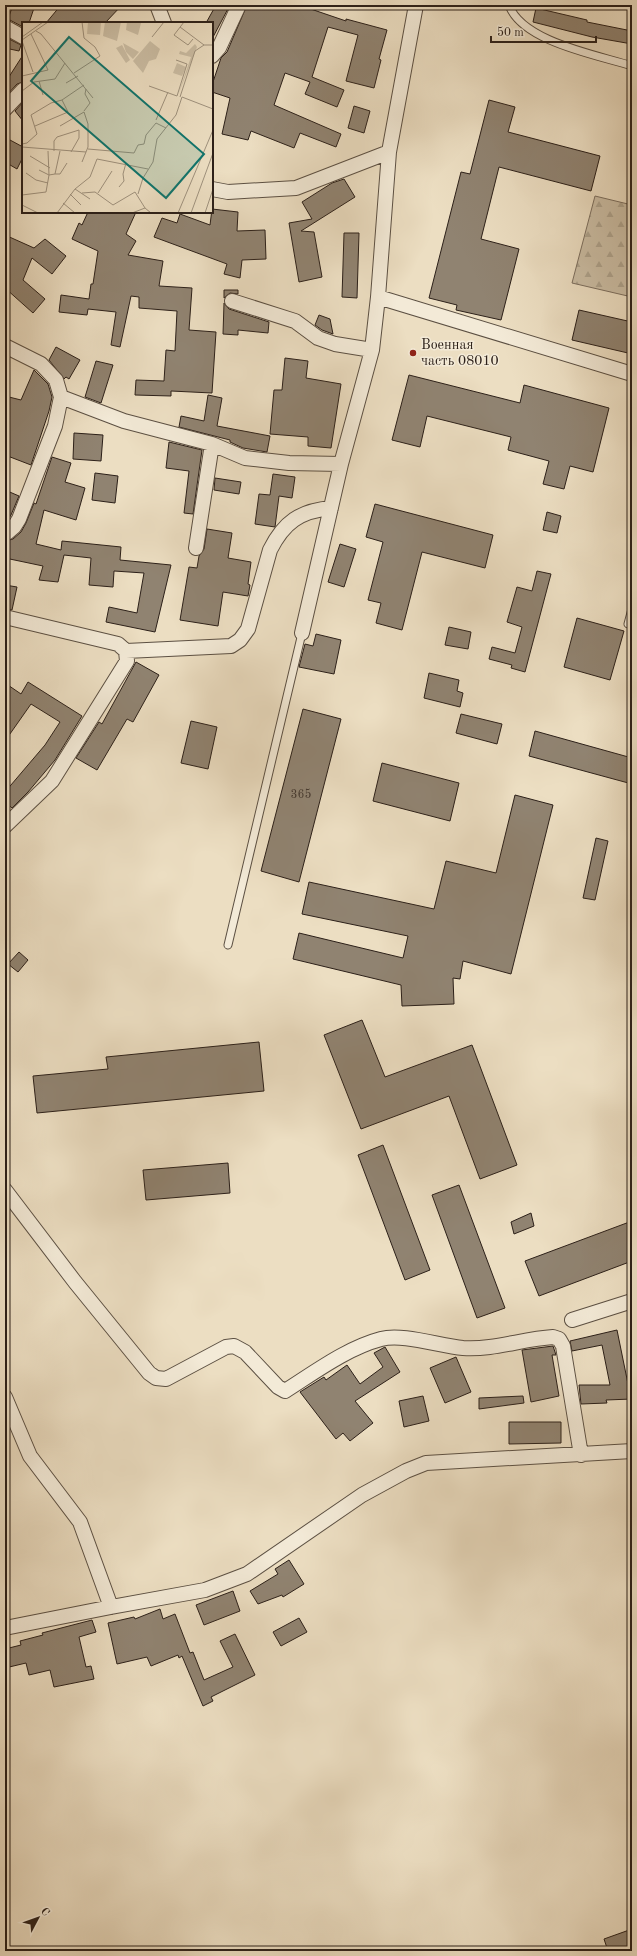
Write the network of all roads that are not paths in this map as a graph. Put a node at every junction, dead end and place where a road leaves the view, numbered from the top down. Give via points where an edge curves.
1 (157, 5) edge
2 (239, 5) edge
3 (416, 5) edge
4 (509, 5) edge
5 (164, 22) edge
6 (5, 27) edge
7 (22, 36) edge
8 (213, 55) edge
9 (632, 66) edge
10 (22, 91) edge
11 (5, 109) edge
12 (389, 152) junction
13 (213, 189) edge
14 (378, 297) junction
15 (232, 301) dead end
16 (5, 346) edge
17 (372, 350) junction
18 (632, 374) edge
19 (62, 397) junction
20 (212, 444) junction
21 (341, 464) junction
22 (331, 508) junction
23 (5, 532) edge
24 (196, 548) dead end
25 (632, 609) edge
26 (5, 617) edge
27 (628, 624) dead end
28 (302, 633) joint
29 (126, 651) junction
30 (5, 826) edge
31 (228, 945) dead end
32 (5, 1190) edge
33 (632, 1301) edge
34 (572, 1320) dead end
35 (5, 1397) edge
36 (632, 1451) edge
37 (581, 1455) junction
38 (111, 1607) junction
39 (5, 1628) edge

1 - 5 street
2 - 8 street via 219,48
3 - 12 street
4 - 9 lane via 525,27 546,40
6 - 7 street
10 - 11 street
12 - 13 street via 296,188 228,192
12 - 14 street
14 - 17 street
14 - 18 street
15 - 17 street via 295,321 308,332 329,342
16 - 19 street via 41,364 56,380
17 - 21 street
19 - 20 street via 124,420
19 - 23 street via 55,426 18,519 14,527
20 - 21 street via 245,458 289,463
20 - 24 street
21 - 22 street
22 - 28 street
22 - 29 street via 300,515 275,538 248,629 240,640 231,646
25 - 27 lane
26 - 29 street via 118,644
28 - 31 lane
29 - 30 street via 127,662 52,780
32 - 37 street via 80,1288 149,1373 156,1378 166,1379 226,1347 234,1346 245,1352 278,1387 285,1390 353,1351 382,1338 464,1348 498,1347 553,1337 559,1339 563,1346
33 - 34 street
35 - 38 street via 30,1456 80,1522
36 - 37 street
37 - 38 street via 426,1463 362,1495 247,1574 205,1590
38 - 39 street

